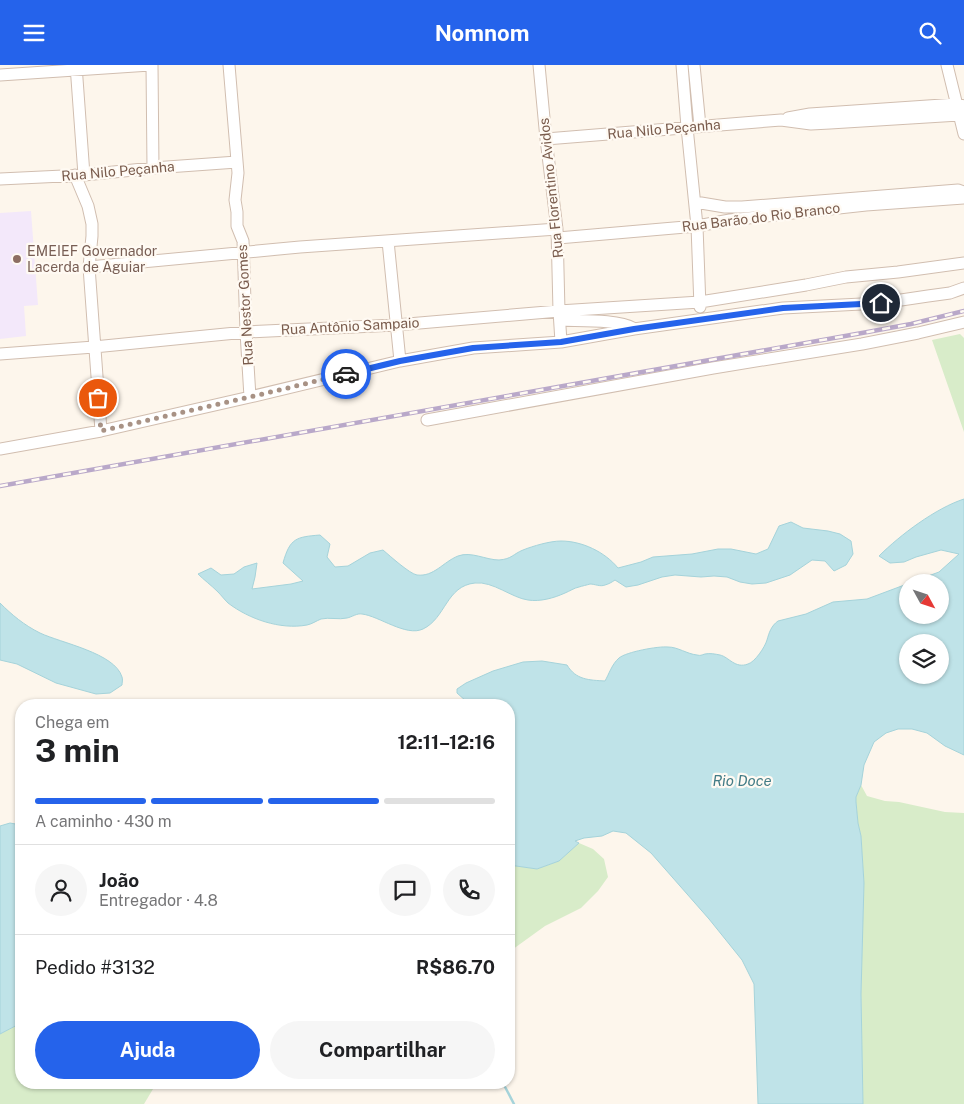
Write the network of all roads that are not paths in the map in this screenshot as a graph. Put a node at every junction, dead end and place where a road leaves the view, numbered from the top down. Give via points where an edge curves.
1 (151, 65) edge
2 (229, 65) edge
3 (539, 65) edge
4 (682, 65) edge
5 (694, 65) edge
6 (947, 65) edge
7 (76, 68) edge
8 (0, 75) edge
9 (961, 109) edge
10 (700, 126) junction
11 (686, 127) junction
12 (964, 134) edge
13 (546, 139) junction
14 (237, 162) junction
15 (153, 168) junction
16 (79, 175) junction
17 (0, 179) edge
18 (964, 192) edge
19 (964, 198) edge
20 (694, 202) junction
21 (697, 226) junction
22 (558, 233) junction
23 (388, 241) junction
24 (244, 253) junction
25 (964, 263) edge
26 (89, 267) junction
27 (964, 288) edge
28 (700, 302) junction
29 (559, 315) junction
30 (700, 319) junction
31 (964, 322) edge
32 (396, 325) junction
33 (634, 329) junction
34 (246, 332) junction
35 (561, 342) junction
36 (94, 347) junction
37 (0, 354) edge
38 (400, 361) junction
39 (250, 397) junction
40 (427, 420) dead end
41 (101, 431) junction
42 (0, 449) edge

1 - 7 street
1 - 15 street
2 - 14 street, Rua Nestor Gomes
3 - 13 street, Rua Florentino Avidos
4 - 11 street
5 - 10 street
6 - 9 street
7 - 8 street
7 - 16 street
9 - 10 street, Rua Nilo Peçanha via 830,123 782,120
9 - 12 street
10 - 11 street, Rua Nilo Peçanha
11 - 13 street, Rua Nilo Peçanha
11 - 20 street
13 - 22 street, Rua Florentino Avidos
14 - 15 street, Rua Nilo Peçanha
14 - 24 street, Rua Nestor Gomes via 234,200
15 - 16 street, Rua Nilo Peçanha
16 - 17 street, Rua Nilo Peçanha
16 - 26 street via 92,224
18 - 20 street via 742,207
19 - 21 street, Rua Barão do Rio Branco via 866,205
20 - 21 street
21 - 22 street, Rua Barão do Rio Branco
21 - 28 street
22 - 23 street, Rua Barão do Rio Branco
22 - 29 street, Rua Florentino Avidos
23 - 24 street
23 - 32 street
24 - 26 street
24 - 34 street, Rua Nestor Gomes
25 - 28 street, Rua Antônio Sampaio via 846,277
26 - 36 street
27 - 30 street via 881,303 783,308
28 - 29 street, Rua Antônio Sampaio
28 - 30 street
29 - 32 street, Rua Antônio Sampaio
29 - 33 street via 617,323
29 - 35 street, Rua Florentino Avidos
30 - 33 street
31 - 40 street via 862,344
32 - 34 street, Rua Antônio Sampaio
32 - 38 street
33 - 35 street
34 - 36 street, Rua Antônio Sampaio
34 - 39 street, Rua Nestor Gomes
35 - 38 street via 473,348
36 - 37 street, Rua Antônio Sampaio
36 - 41 street
38 - 39 street
39 - 41 street
41 - 42 street

